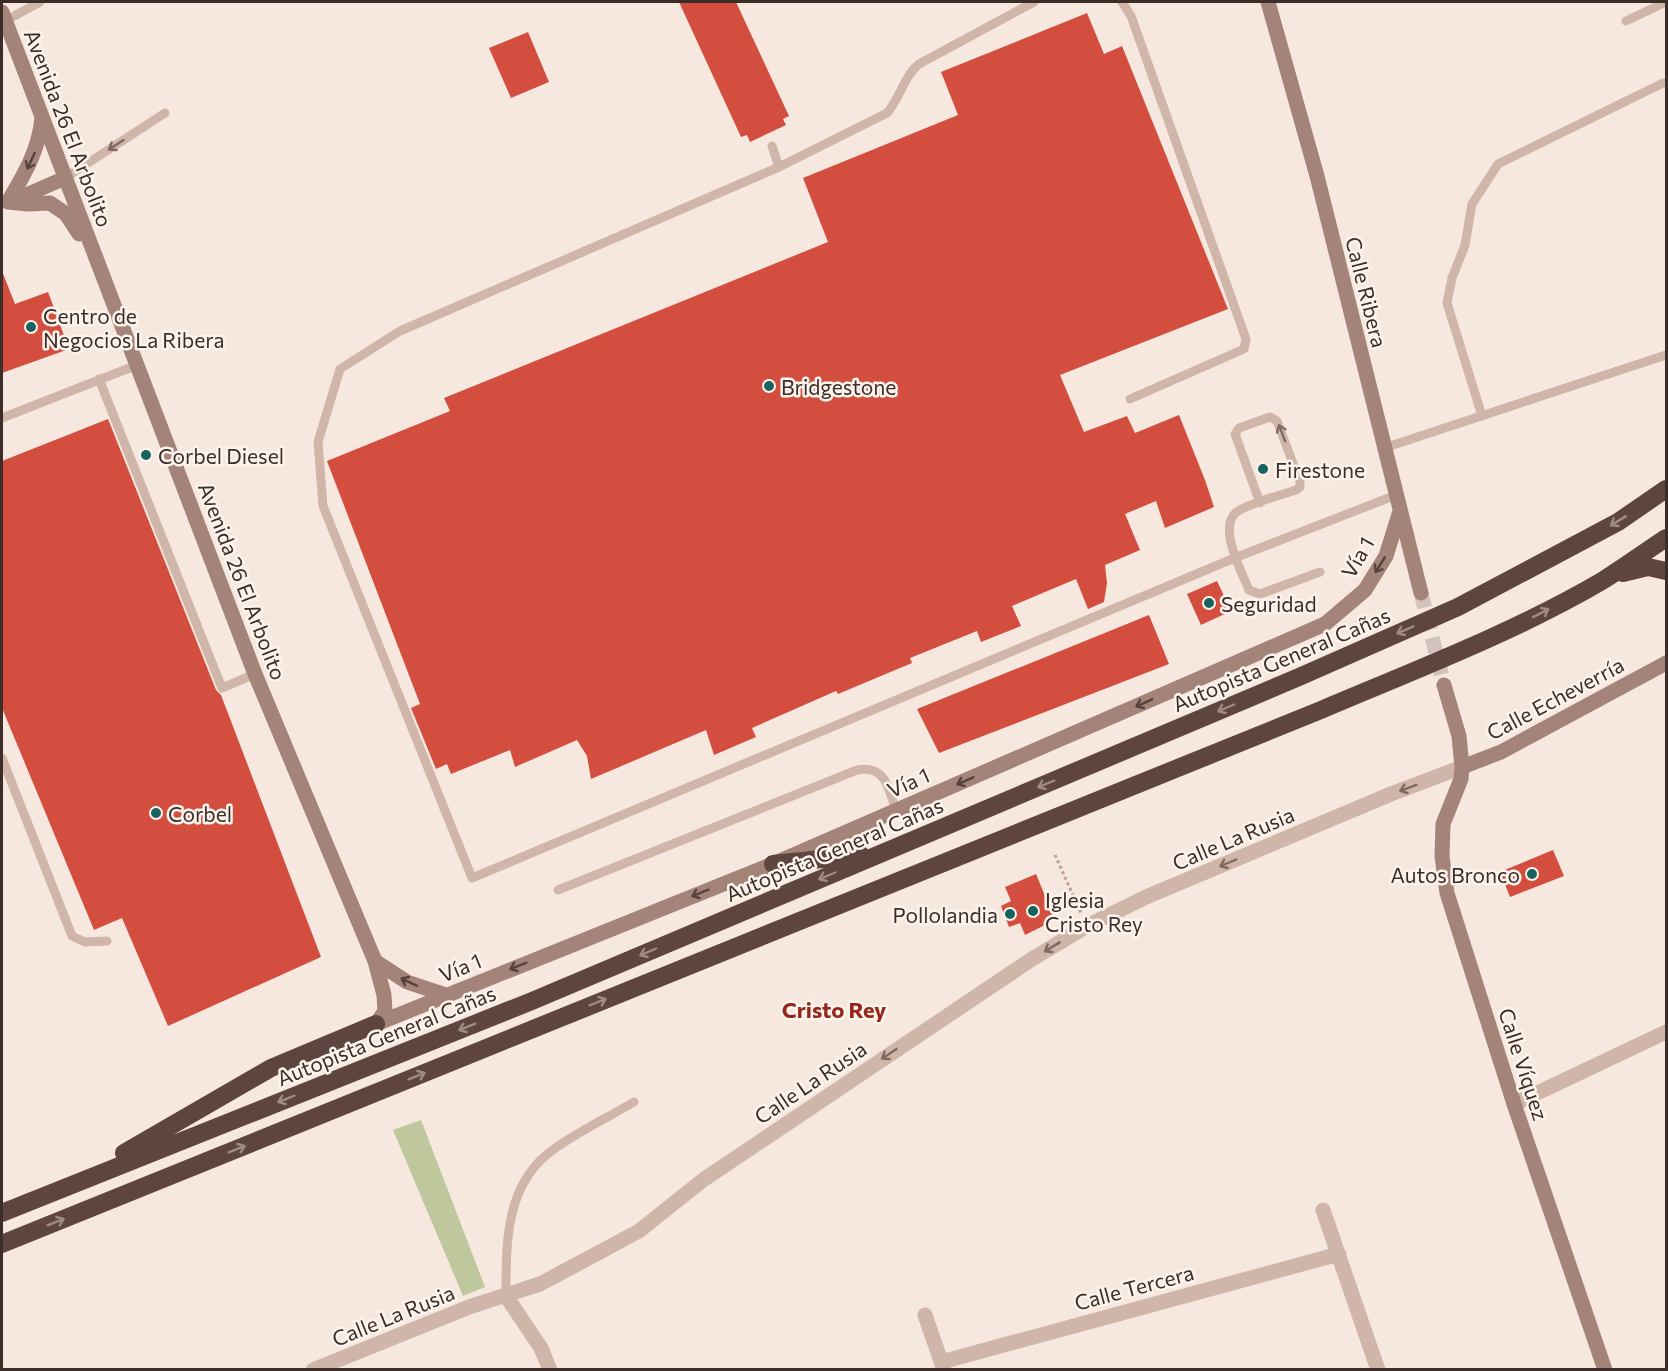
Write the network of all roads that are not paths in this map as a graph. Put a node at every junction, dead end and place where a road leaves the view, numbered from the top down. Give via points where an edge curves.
1 (40, 2) edge
2 (1034, 2) edge
3 (1122, 2) edge
4 (1268, 2) edge
5 (1666, 2) edge
6 (3, 16) edge
7 (1626, 21) dead end
8 (1666, 83) edge
9 (165, 113) dead end
10 (43, 116) junction
11 (772, 146) dead end
12 (779, 166) junction
13 (65, 178) junction
14 (5, 203) edge
15 (129, 344) junction
16 (1666, 355) edge
17 (137, 365) junction
18 (99, 379) junction
19 (1130, 399) dead end
20 (1482, 416) junction
21 (2, 418) edge
22 (1384, 448) junction
23 (1666, 489) edge
24 (1396, 495) junction
25 (1260, 503) junction
26 (1400, 511) junction
27 (1666, 538) edge
28 (1237, 558) junction
29 (1666, 571) edge
30 (1320, 572) dead end
31 (1601, 581) junction
32 (1420, 593) tunnel mouth
33 (1666, 663) edge
34 (255, 674) junction
35 (1444, 685) tunnel mouth
36 (2, 758) edge
37 (1462, 767) junction
38 (896, 810) junction
39 (881, 853) junction
40 (773, 864) junction
41 (558, 890) dead end
42 (107, 941) dead end
43 (375, 961) junction
44 (446, 995) junction
45 (376, 1024) junction
46 (1666, 1032) edge
47 (634, 1102) dead end
48 (1514, 1104) junction
49 (60, 1189) junction
50 (1323, 1210) dead end
51 (2, 1213) edge
52 (2, 1244) edge
53 (1338, 1254) junction
54 (506, 1296) junction
55 (925, 1315) dead end
56 (943, 1366) edge
57 (313, 1370) edge
58 (550, 1370) edge
59 (1378, 1370) edge
60 (1605, 1370) edge

1 - 6 lane
2 - 12 lane via 919,64 887,113
3 - 19 lane via 1131,16 1246,339 1244,349
4 - 22 street, Calle Ribera via 1317,176
5 - 7 lane
6 - 10 street, Avenida 26 El Arbolito
8 - 20 lane via 1498,164 1472,204 1465,245 1447,303
9 -> 13 lane
10 - 13 street, Avenida 26 El Arbolito
10 -> 14 street via 34,155
11 - 12 lane
12 - 28 lane via 400,331 340,369 318,442 323,506 472,878
13 - 14 street
13 - 15 street, Avenida 26 El Arbolito
14 - 15 street via 50,203 66,214 78,230 110,315
15 - 17 street, Avenida 26 El Arbolito
16 - 20 lane
17 - 18 lane
17 - 34 street, Avenida 26 El Arbolito
18 - 21 lane
18 - 34 lane via 222,688
20 - 22 lane
22 - 24 street, Calle Ribera
23 -> 39 highway, Autopista General Cañas via 1618,522 1458,607
24 - 26 street, Calle Ribera
24 - 28 lane
25 -> 25 lane via 1300,487 1277,421 1270,417 1239,428 1235,434
25 - 28 lane via 1237,512 1230,520 1228,533
26 - 32 street, Calle Ribera
26 -> 38 street, Vía 1 via 1386,556 1365,590 1325,624
27 - 31 highway
28 - 30 lane via 1249,590 1254,593
29 - 31 highway via 1641,568
52 -> 31 highway via 1321,710 1489,639
33 - 37 street, Calle Echeverría via 1501,752
34 - 43 street, Avenida 26 El Arbolito
35 - 37 street via 1459,736
36 - 42 lane via 72,936 85,942
37 - 48 street, Calle Víquez via 1443,824 1447,893
37 -> 54 street, Calle La Rusia via 1178,884 1087,926 711,1174 639,1231 540,1284
38 - 40 street, Vía 1
38 - 41 lane via 882,776 867,768 857,770
39 - 40 highway
39 -> 49 highway, Autopista General Cañas via 521,1005
40 -> 44 street, Vía 1
44 -> 43 street via 408,982
43 - 45 street, Avenida 26 El Arbolito via 385,1011
44 - 45 street, Vía 1
45 - 49 highway via 271,1068
46 - 48 street
47 - 54 lane via 552,1150 522,1186 515,1199 507,1237
48 - 60 street, Calle Víquez
49 - 51 highway, Autopista General Cañas
50 - 53 street
53 - 56 street, Calle Tercera
53 - 59 street
54 - 57 street, Calle La Rusia
54 - 58 street via 541,1347
55 - 56 street

